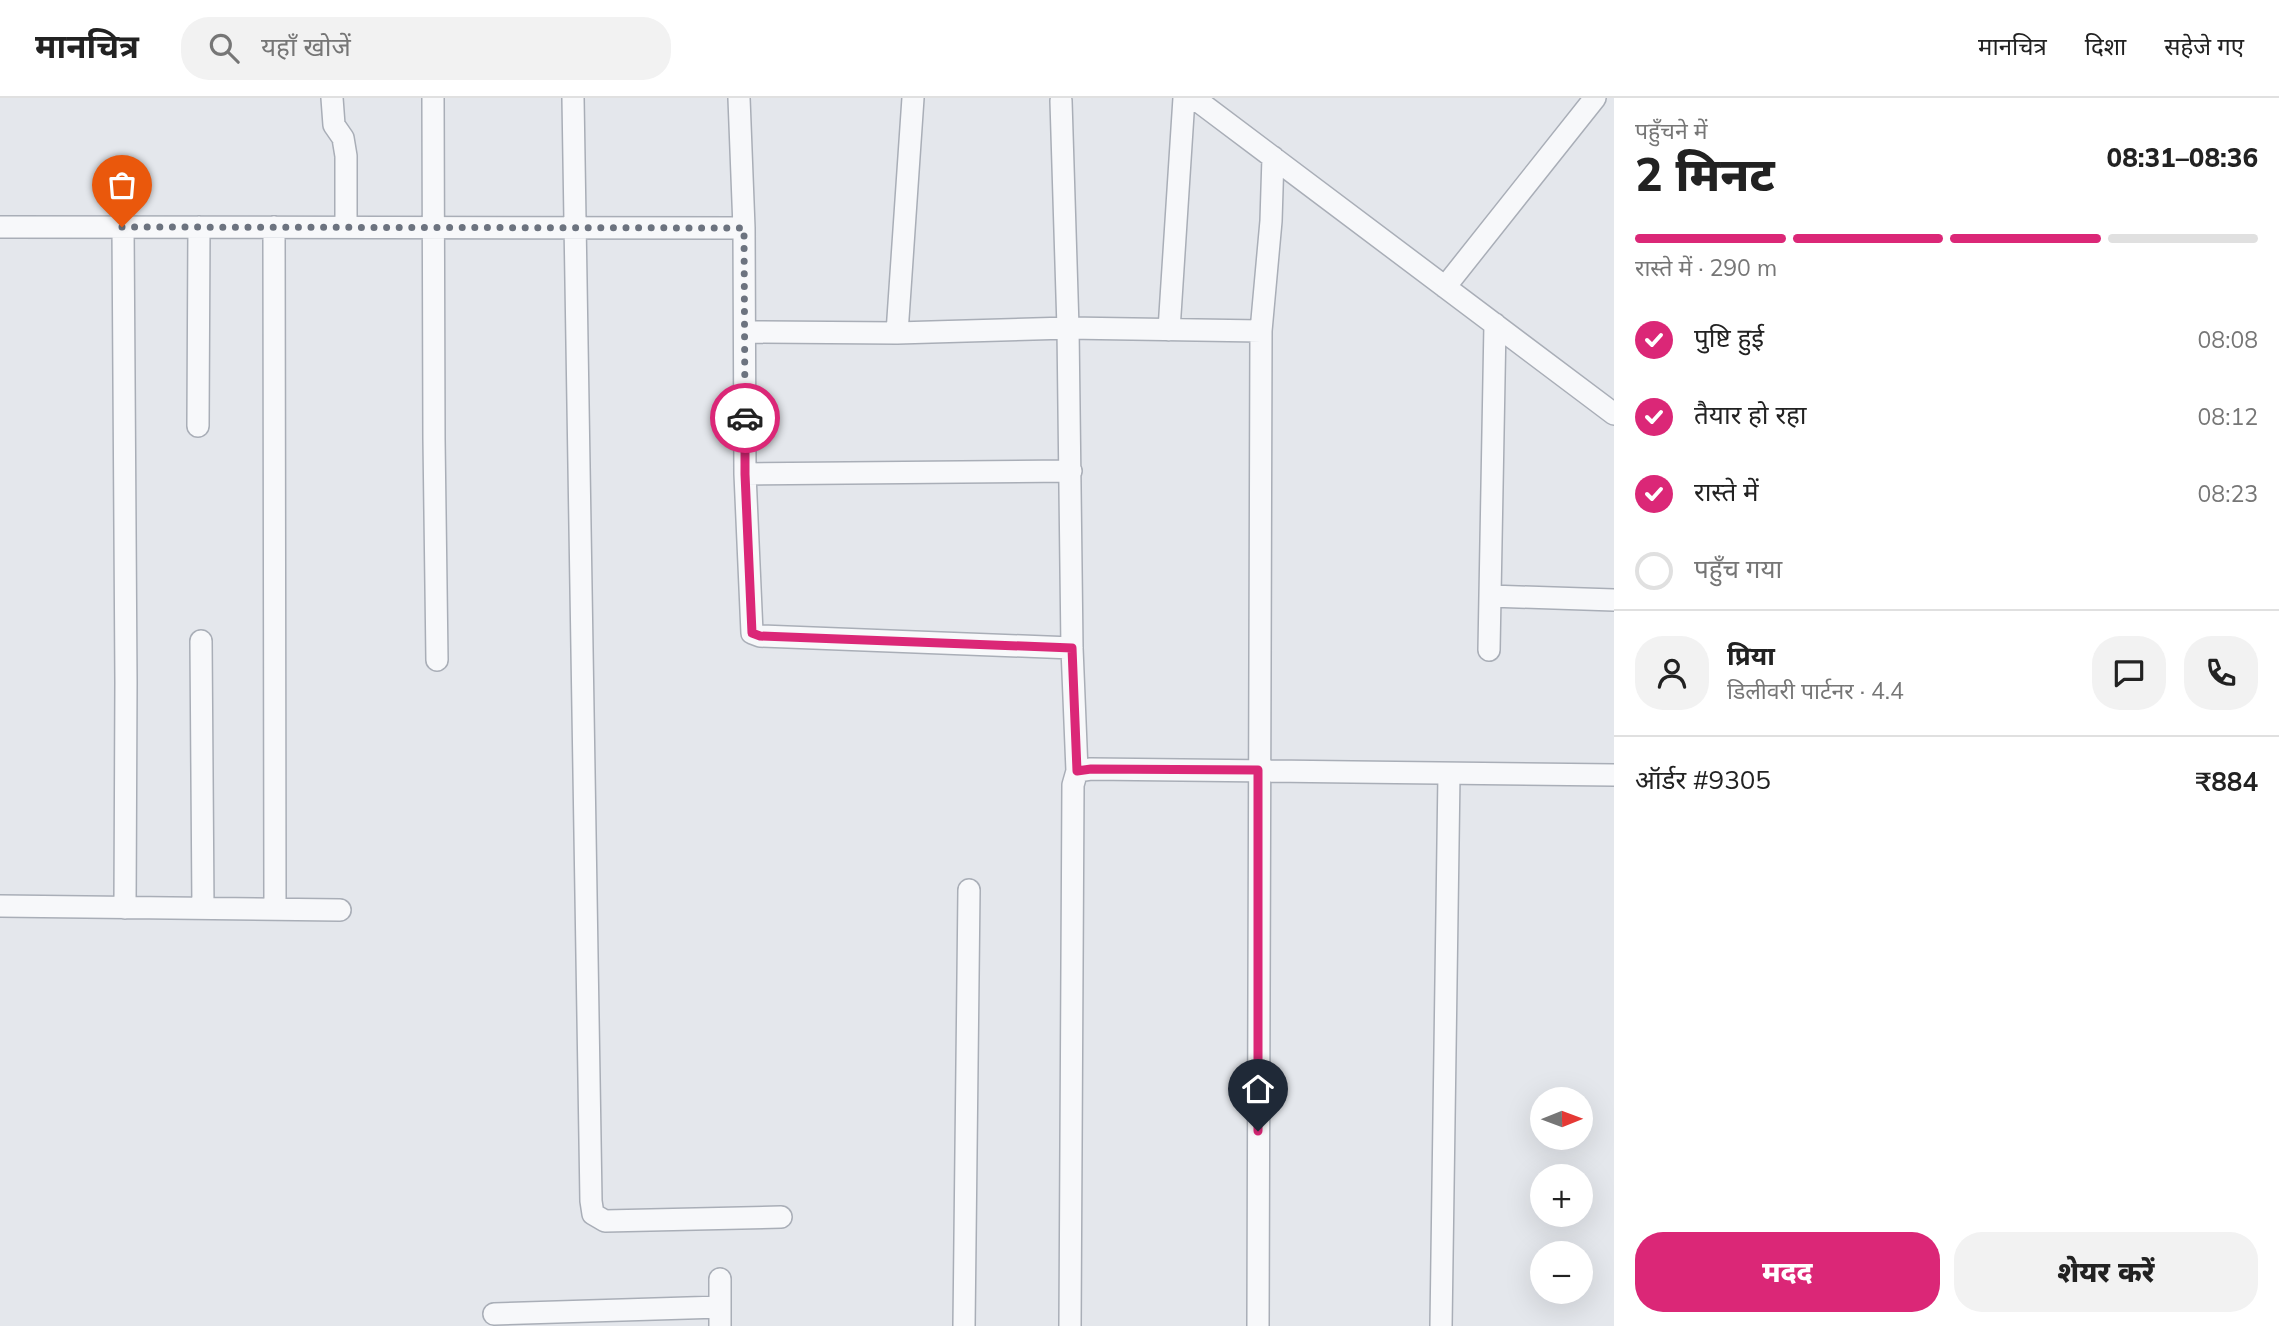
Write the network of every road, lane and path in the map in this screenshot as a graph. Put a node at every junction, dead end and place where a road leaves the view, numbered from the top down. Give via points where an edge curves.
1 (332, 98) edge
2 (433, 98) edge
3 (573, 98) edge
4 (739, 98) edge
5 (913, 98) edge
6 (1184, 98) edge
7 (1194, 98) edge
8 (1595, 98) edge
9 (1061, 101) dead end
10 (1273, 157) junction
11 (0, 227) edge
12 (122, 227) junction
13 (199, 227) junction
14 (274, 227) junction
15 (345, 227) junction
16 (574, 227) junction
17 (433, 228) junction
18 (744, 228) junction
19 (1445, 287) junction
20 (1495, 324) junction
21 (1068, 328) junction
22 (1169, 330) junction
23 (745, 331) junction
24 (1261, 331) junction
25 (897, 333) junction
26 (1614, 414) edge
27 (198, 426) dead end
28 (1071, 471) junction
29 (745, 474) junction
30 (1490, 596) junction
31 (1614, 600) edge
32 (201, 641) dead end
33 (1072, 648) junction
34 (1489, 650) dead end
35 (438, 660) dead end
36 (1258, 770) junction
37 (1077, 771) junction
38 (1449, 774) junction
39 (1614, 775) edge
40 (969, 890) dead end
41 (0, 906) edge
42 (125, 908) junction
43 (203, 908) junction
44 (275, 909) junction
45 (340, 909) dead end
46 (781, 1217) dead end
47 (720, 1279) dead end
48 (494, 1314) dead end
49 (720, 1316) edge
50 (964, 1326) edge
51 (1070, 1326) edge
52 (1258, 1326) edge
53 (1441, 1326) edge

1 - 15 street via 334,125 343,138 346,156
2 - 17 street
3 - 16 street
4 - 18 street
5 - 25 street
6 - 22 street
7 - 10 street
8 - 19 street
9 - 21 street
10 - 19 street
10 - 24 street
11 - 12 street
12 - 13 street
12 - 42 street
13 - 14 street
13 - 27 street
14 - 15 street
14 - 44 street
15 - 17 street
16 - 17 street
16 - 18 street
16 - 46 street via 590,1201 593,1214 605,1221
17 - 35 street
18 - 23 street
19 - 20 street
20 - 26 street
20 - 30 street
21 - 22 street
21 - 25 street
21 - 28 street
22 - 24 street
23 - 25 street
23 - 29 street
24 - 36 street
28 - 29 street
28 - 33 street
29 - 33 street via 752,633
30 - 31 street
30 - 34 street
32 - 43 street
33 - 37 street
36 - 37 street
36 - 38 street
36 - 52 street
37 - 51 street via 1073,798
38 - 39 street
38 - 53 street
40 - 50 street
41 - 42 street
42 - 43 street
43 - 44 street
44 - 45 street
47 - 49 street
48 - 49 street

